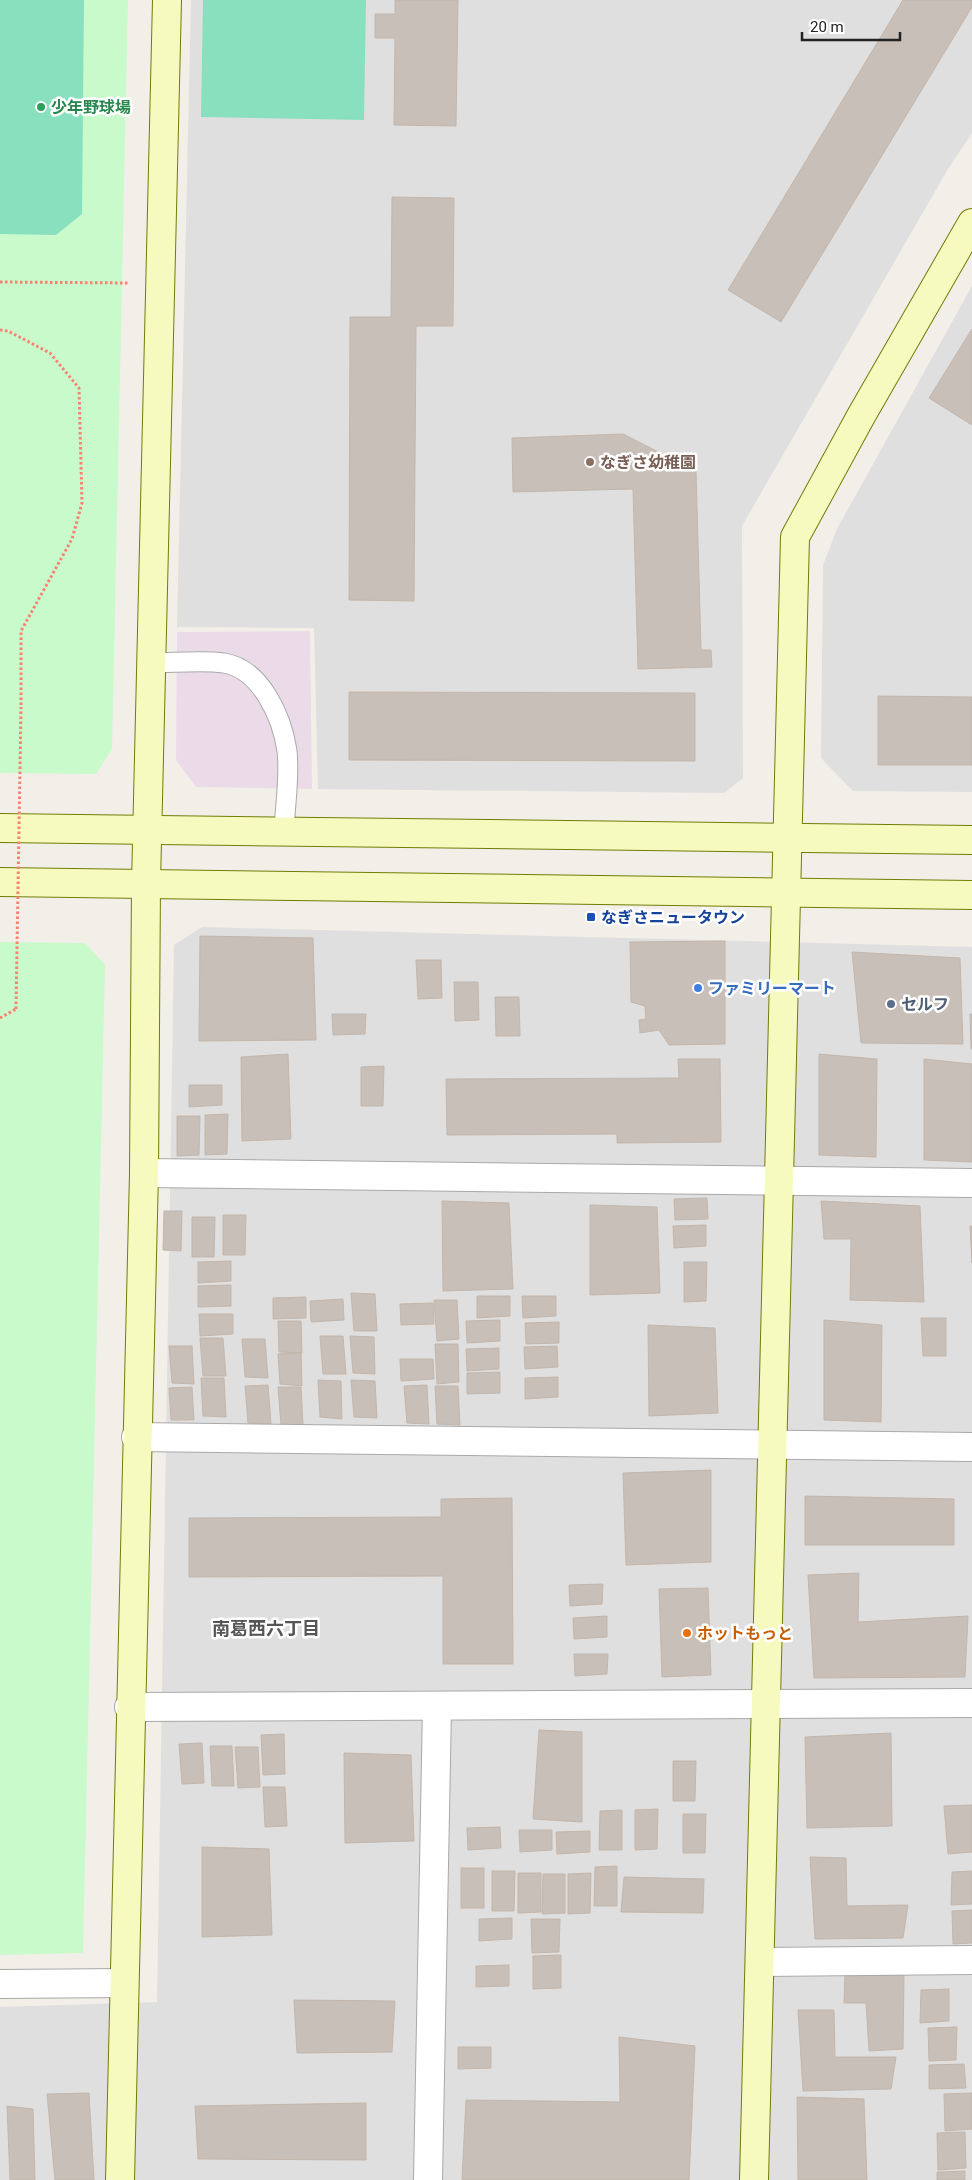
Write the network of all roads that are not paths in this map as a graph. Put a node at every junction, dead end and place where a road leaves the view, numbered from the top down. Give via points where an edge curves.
1 (167, 0) edge
2 (972, 223) edge
3 (151, 663) junction
4 (0, 828) edge
5 (147, 830) junction
6 (284, 831) junction
7 (788, 839) junction
8 (972, 840) edge
9 (0, 882) edge
10 (146, 883) junction
11 (786, 892) junction
12 (972, 895) edge
13 (144, 1173) junction
14 (779, 1181) junction
15 (972, 1183) edge
16 (136, 1436) junction
17 (773, 1445) junction
18 (972, 1447) edge
19 (972, 1703) edge
20 (766, 1704) junction
21 (130, 1707) junction
22 (437, 1707) junction
23 (972, 1960) edge
24 (760, 1962) junction
25 (124, 1983) junction
26 (0, 1984) edge
27 (120, 2180) edge
28 (428, 2180) edge
29 (754, 2180) edge

1 - 3 street
2 - 7 street via 795,537
3 - 5 street
3 - 6 lane via 225,663 247,672 263,689 275,709 287,751
4 - 5 street
5 - 6 street
5 - 10 street
6 - 7 street
7 - 8 street
7 - 11 street
9 - 10 street
10 - 11 street
10 - 13 street
11 - 12 street
11 - 14 street
13 - 14 street
13 - 16 street
14 - 15 street
14 - 17 street
16 - 17 street
16 - 21 street
17 - 18 street
17 - 20 street
19 - 20 street
20 - 22 street
20 - 24 street
21 - 22 street
21 - 25 street
22 - 28 street
23 - 24 street
24 - 29 street
25 - 26 street
25 - 27 street

